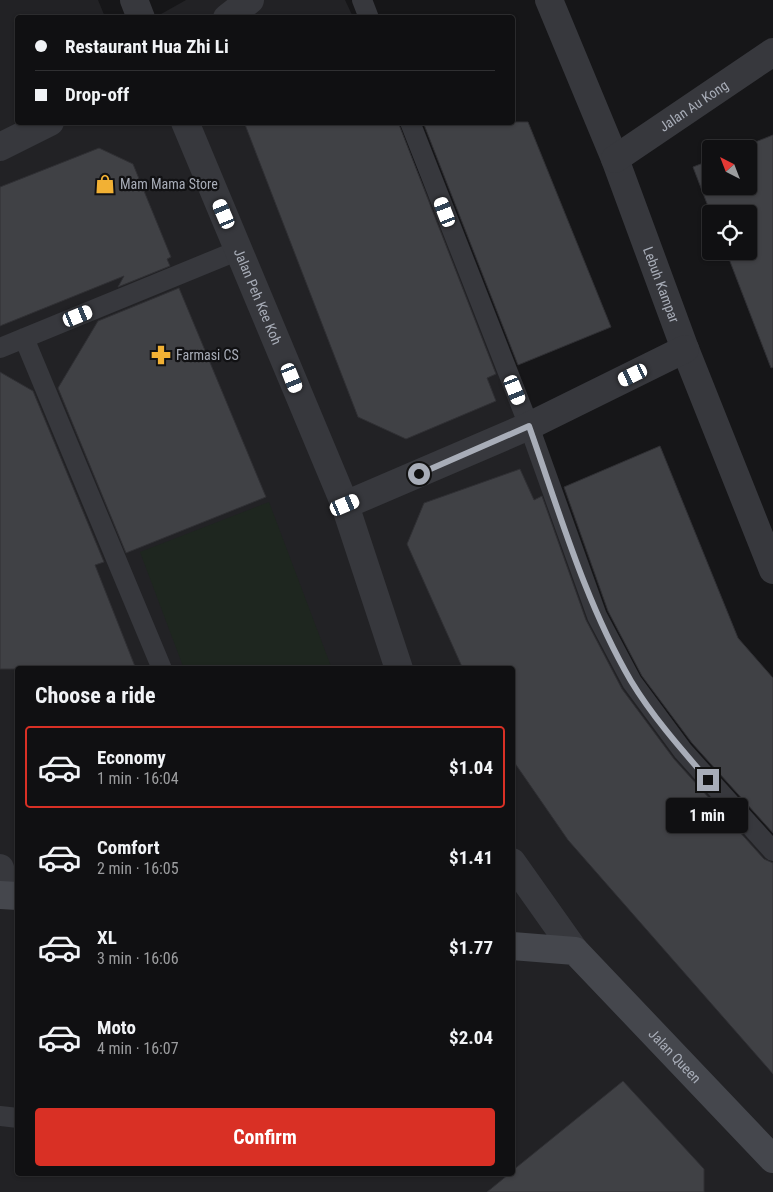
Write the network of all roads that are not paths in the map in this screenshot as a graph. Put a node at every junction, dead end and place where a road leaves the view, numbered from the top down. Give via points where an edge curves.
1 (134, 0) edge
2 (250, 0) edge
3 (362, 0) edge
4 (549, 0) edge
5 (140, 15) edge
6 (231, 15) edge
7 (367, 15) edge
8 (773, 52) edge
9 (44, 125) edge
10 (186, 125) edge
11 (411, 125) edge
12 (0, 147) edge
13 (615, 159) junction
14 (239, 250) junction
15 (24, 338) junction
16 (0, 348) edge
17 (685, 349) junction
18 (529, 426) junction
19 (345, 505) junction
20 (773, 570) edge
21 (161, 666) edge
22 (398, 666) edge
23 (773, 851) edge
24 (515, 866) edge
25 (0, 868) edge
26 (9, 895) edge
27 (515, 946) edge
28 (575, 951) junction
29 (0, 1116) edge
30 (15, 1118) edge
31 (773, 1159) edge

1 - 5 street
2 - 6 street
3 - 7 lane
4 - 13 street, Lebuh Kampar
8 - 13 street, Jalan Au Kong
9 - 12 street
10 - 14 street, Jalan Peh Kee Koh
11 - 18 lane
13 - 17 street, Lebuh Kampar
14 - 15 lane
14 - 19 street, Jalan Peh Kee Koh
15 - 16 lane
15 - 21 lane
17 - 18 street
17 - 20 street, Lebuh Kampar
18 - 19 street
18 - 23 lane via 597,616 632,682 683,751
19 - 22 street, Jalan Peh Kee Koh
24 - 28 street
25 - 26 street
27 - 28 main road
28 - 31 main road, Jalan Queen
29 - 30 lane

